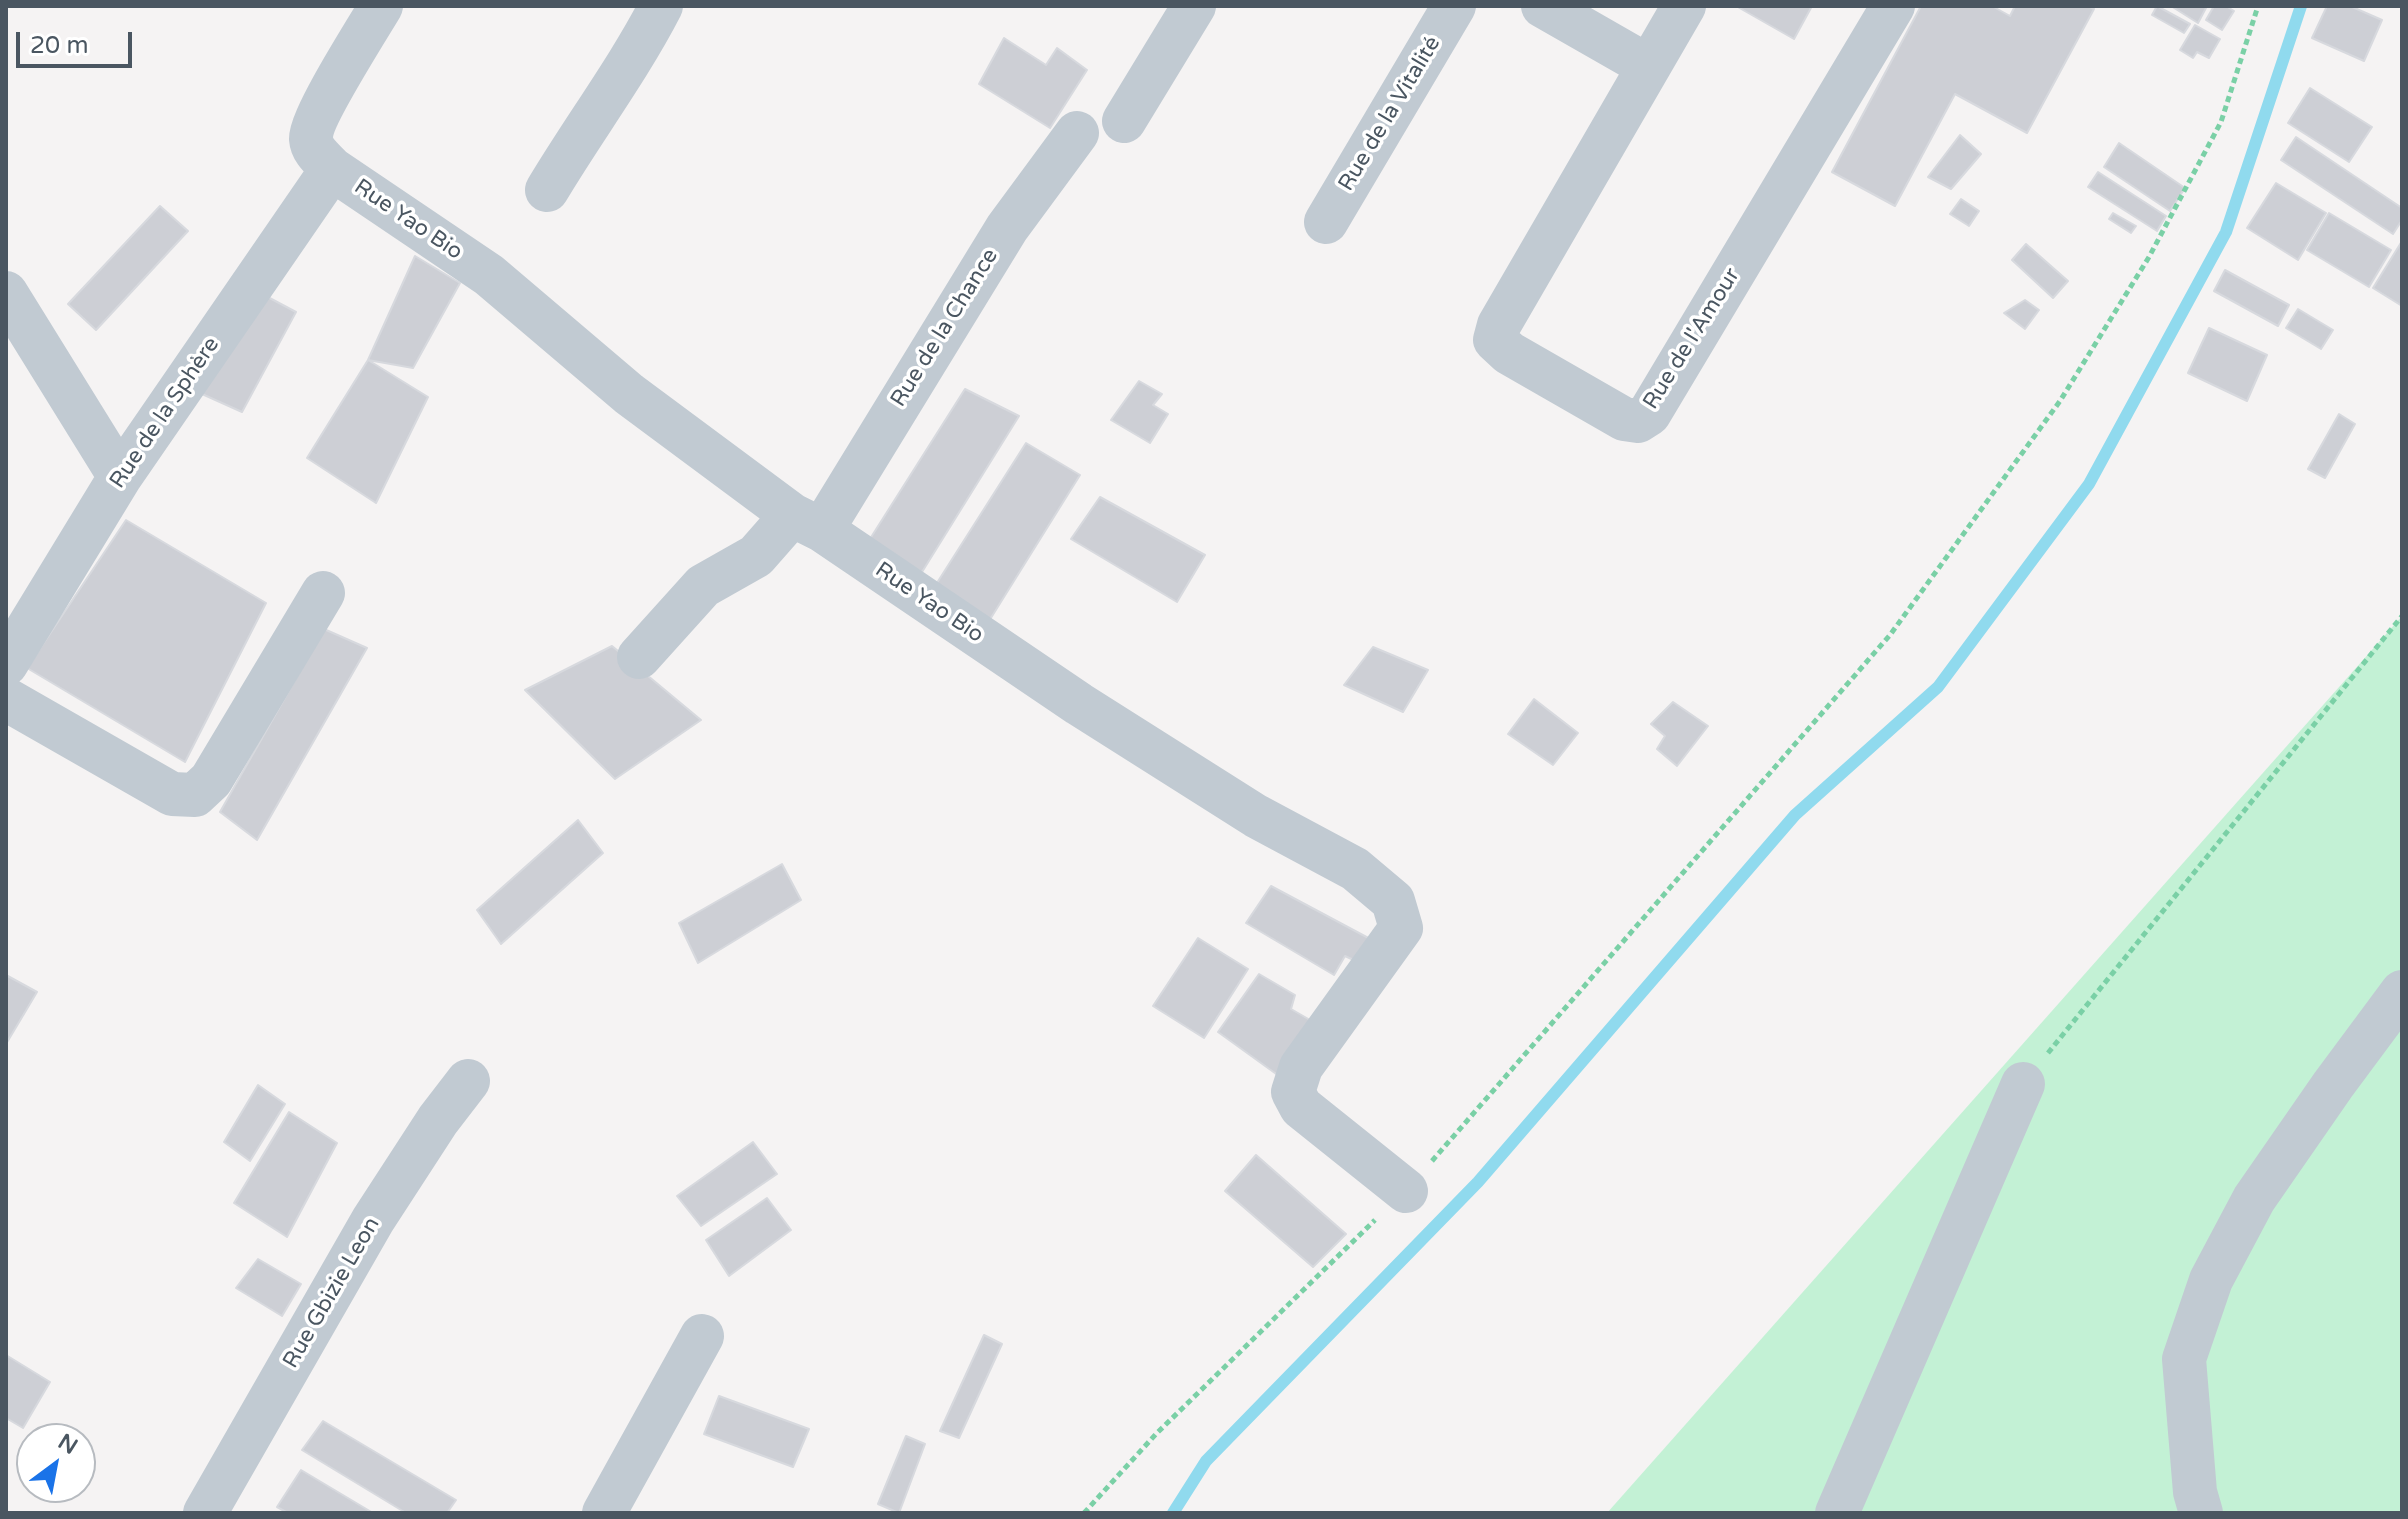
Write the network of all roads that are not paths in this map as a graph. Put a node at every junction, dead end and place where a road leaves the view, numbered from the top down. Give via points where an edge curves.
1 (381, 6) edge
2 (661, 6) edge
3 (1454, 6) edge
4 (1543, 6) edge
5 (1684, 6) edge
6 (1893, 6) edge
7 (1178, 11) edge
8 (1648, 66) junction
9 (1124, 121) dead end
10 (1077, 133) dead end
11 (332, 169) junction
12 (547, 190) dead end
13 (1326, 222) dead end
14 (6, 293) edge
15 (120, 477) junction
16 (807, 523) junction
17 (323, 593) dead end
18 (639, 657) dead end
19 (6, 664) edge
20 (6, 699) edge
21 (2402, 992) edge
22 (468, 1081) dead end
23 (2023, 1084) road end
24 (1406, 1191) road end
25 (702, 1336) dead end
26 (205, 1513) edge
27 (604, 1513) edge
28 (1837, 1513) edge
29 (2201, 1513) edge

1 - 11 street, Rue Yao Bio via 313,127 315,151
2 - 12 street
3 - 13 street, Rue de la Vitalité
4 - 8 street
5 - 8 street
6 - 8 street, Rue de l'Amour via 1649,414 1638,421 1624,419 1495,340
7 - 9 street
10 - 16 street, Rue de la Chance
11 - 15 street, Rue de la Sphère
11 - 16 street, Rue Yao Bio via 489,275 629,394
14 - 15 street
15 - 19 street, Rue de la Sphère
16 - 18 street, Rue de la Chance via 703,586
16 - 24 street, Rue Yao Bio via 1256,816 1355,869 1393,901 1401,928 1301,1067 1293,1092 1301,1107
17 - 20 street via 211,780 195,795 172,794
21 - 29 street via 2254,1199 2211,1280 2184,1359
22 - 26 street, Rue Gbizie Leon via 373,1220
23 - 28 street
25 - 27 street

